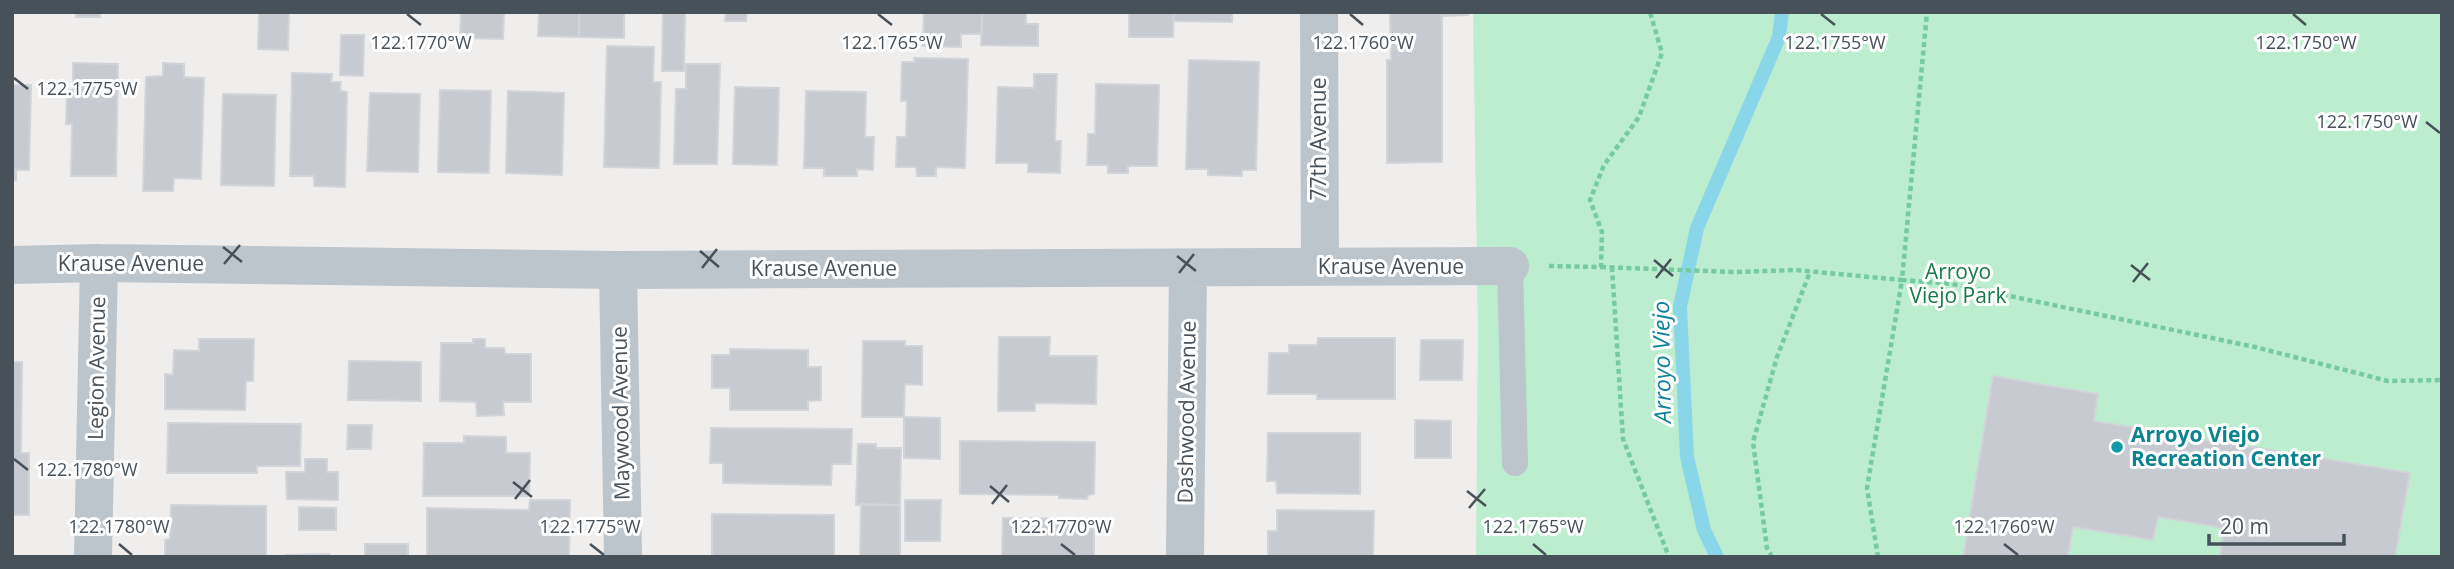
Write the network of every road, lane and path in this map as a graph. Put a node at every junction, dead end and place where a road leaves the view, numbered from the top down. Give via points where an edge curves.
1 (1319, 12) edge
2 (1650, 12) edge
3 (1927, 12) edge
4 (99, 263) junction
5 (12, 265) edge
6 (1510, 266) junction
7 (1320, 267) junction
8 (1601, 267) junction
9 (1612, 267) junction
10 (1188, 268) junction
11 (618, 270) junction
12 (1811, 272) junction
13 (1902, 280) junction
14 (2442, 380) edge
15 (1515, 463) dead end
16 (93, 557) edge
17 (623, 557) edge
18 (1185, 557) edge
19 (1669, 557) edge
20 (1772, 557) edge
21 (1878, 557) edge

1 - 7 street, 77th Avenue
2 - 8 path via 1662,53 1639,117 1604,165 1590,200 1602,232
3 - 13 path
4 - 5 street, Krause Avenue
4 - 11 street, Krause Avenue
4 - 16 street, Legion Avenue
6 - 7 street, Krause Avenue
6 - 8 path
6 - 15 lane
7 - 10 street, Krause Avenue
8 - 9 path
9 - 12 path
9 - 19 path via 1623,439
10 - 11 street, Krause Avenue
10 - 18 street, Dashwood Avenue
11 - 17 street, Maywood Avenue
12 - 13 path
12 - 20 path via 1777,357 1753,442
13 - 14 path via 1952,284 2255,347 2388,381
13 - 21 path via 1867,488

